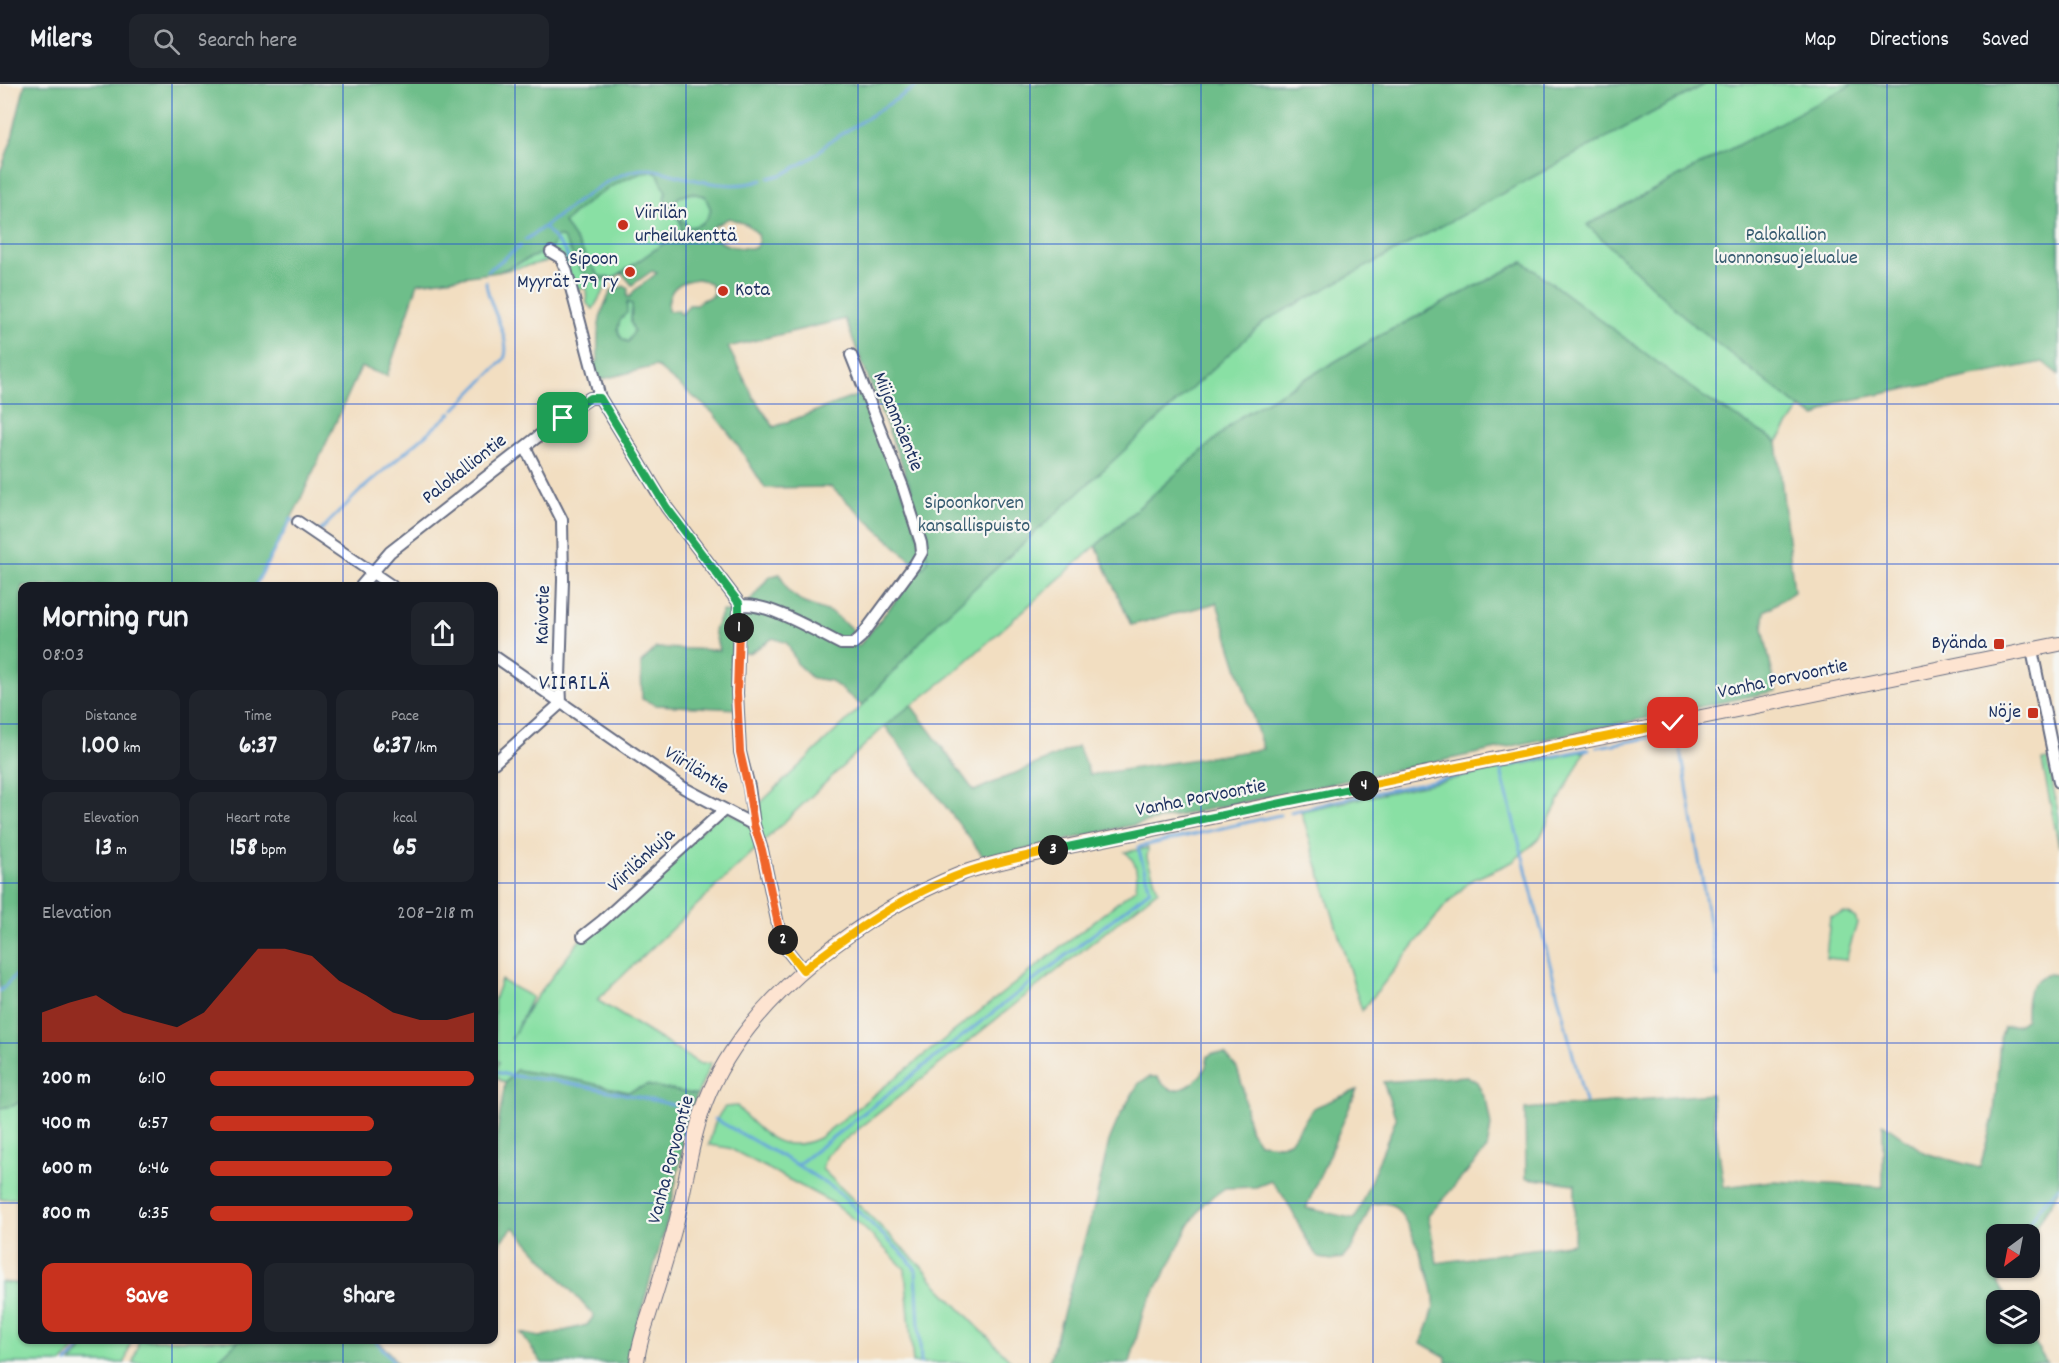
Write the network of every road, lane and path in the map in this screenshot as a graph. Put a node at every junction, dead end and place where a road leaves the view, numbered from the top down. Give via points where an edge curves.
1 (551, 252) dead end
2 (851, 355) dead end
3 (600, 398) junction
4 (525, 447) junction
5 (298, 522) dead end
6 (371, 573) junction
7 (364, 582) edge
8 (386, 582) edge
9 (740, 606) junction
10 (2059, 644) edge
11 (2032, 650) junction
12 (498, 659) edge
13 (561, 703) junction
14 (498, 758) edge
15 (2059, 782) edge
16 (724, 810) junction
17 (754, 825) junction
18 (583, 936) dead end
19 (803, 970) junction
20 (637, 1363) edge

1 - 3 street via 561,258 566,270
2 - 9 street, Miijanmäentie via 903,487 922,552 853,644 841,644 763,607
3 - 4 street, Palokalliontie via 590,398
3 - 9 street via 667,508
4 - 6 street, Palokalliontie via 390,552
4 - 13 street, Kaivotie via 562,520
5 - 6 street
6 - 7 street, Palokalliontie
6 - 8 street
9 - 17 street via 739,744
10 - 11 street, Vanha Porvoontie
11 - 15 street
11 - 19 street, Vanha Porvoontie via 1172,824 996,864 965,873 903,902
12 - 13 street, Viiriläntie
13 - 14 street
13 - 16 street, Viiriläntie via 684,788
16 - 17 street, Viiriläntie
16 - 18 street, Viirilänkuja
17 - 19 street via 779,929 787,950
19 - 20 street, Vanha Porvoontie via 741,1040 710,1092 697,1127 682,1200

